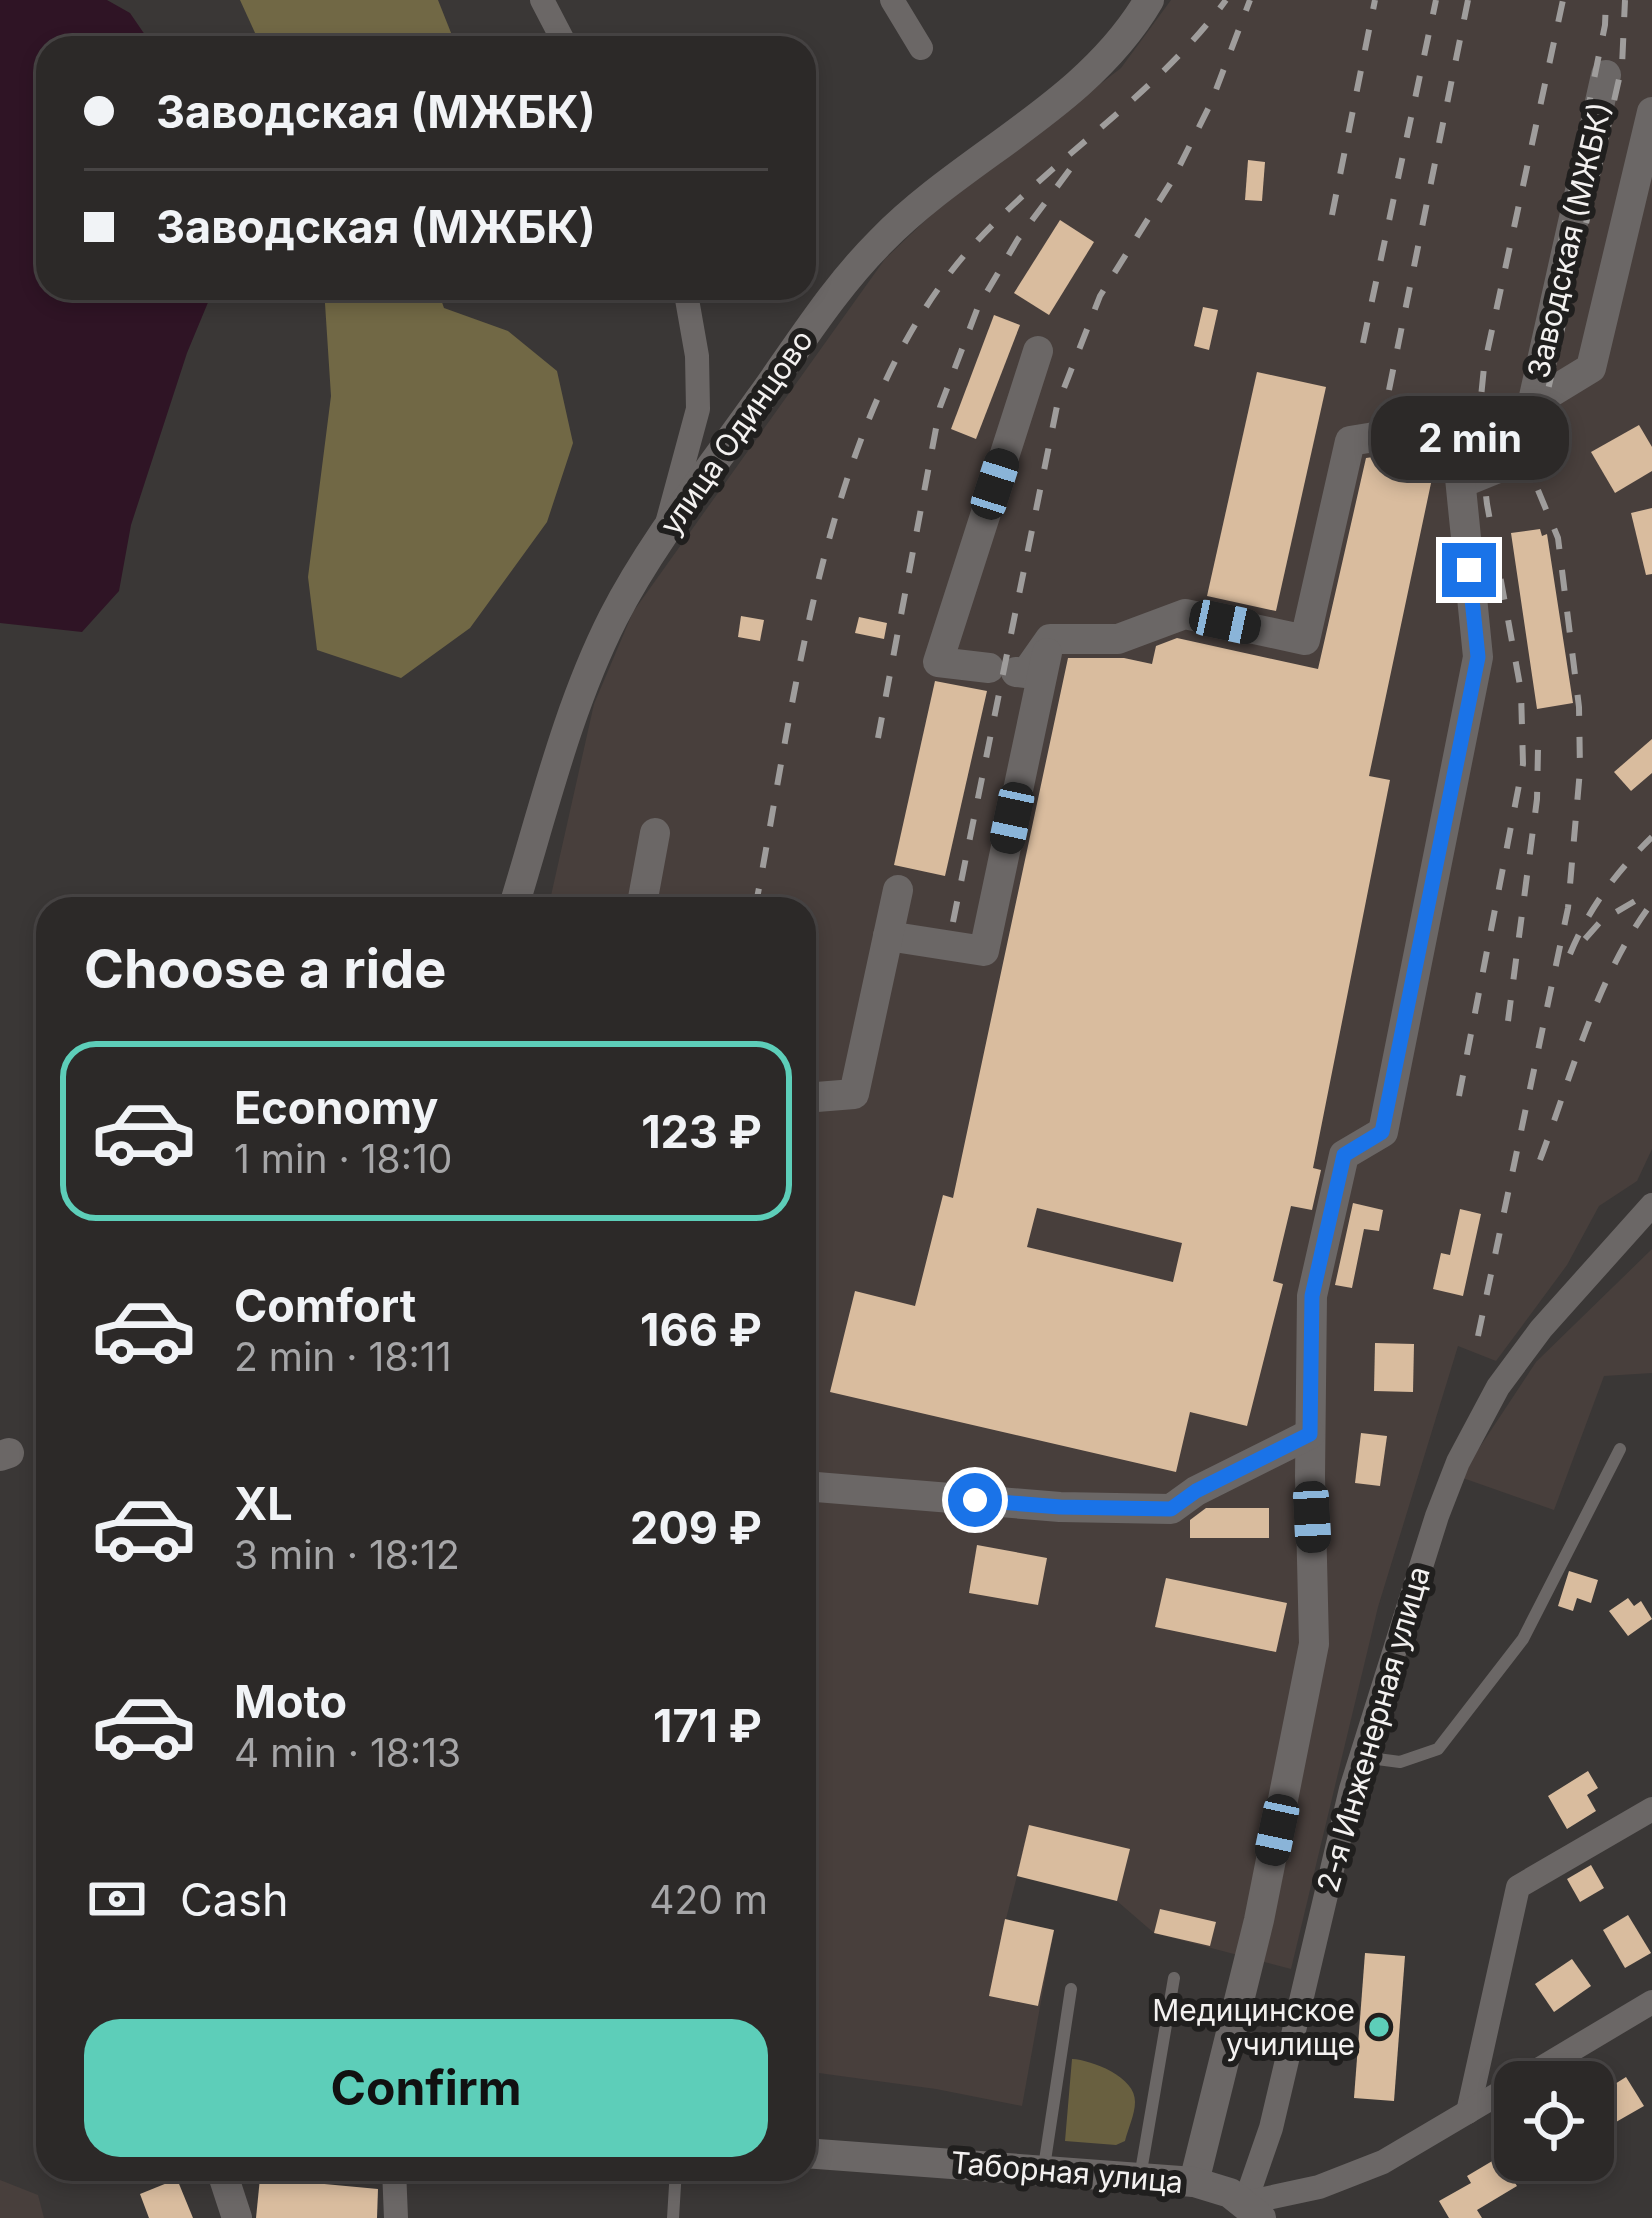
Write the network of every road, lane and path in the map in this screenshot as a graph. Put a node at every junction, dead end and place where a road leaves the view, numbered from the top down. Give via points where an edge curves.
1 (542, 0) edge
2 (892, 0) edge
3 (1149, 0) edge
4 (561, 36) edge
5 (921, 48) dead end
6 (1606, 75) dead end
7 (1652, 112) edge
8 (687, 300) edge
9 (1038, 351) dead end
10 (1542, 398) junction
11 (1476, 477) junction
12 (664, 534) junction
13 (1050, 640) junction
14 (655, 832) dead end
15 (898, 890) dead end
16 (517, 897) edge
17 (643, 897) edge
18 (888, 936) junction
19 (816, 1097) edge
20 (1652, 1205) edge
21 (1310, 1434) junction
22 (1620, 1449) dead end
23 (816, 1487) edge
24 (1361, 1757) junction
25 (1652, 1809) edge
26 (1174, 1978) dead end
27 (1070, 1989) dead end
28 (1652, 2002) edge
29 (1554, 2061) edge
30 (1494, 2097) edge
31 (1468, 2112) junction
32 (816, 2154) edge
33 (1043, 2168) junction
34 (1141, 2176) junction
35 (225, 2181) edge
36 (394, 2181) edge
37 (675, 2181) edge
38 (1194, 2182) junction
39 (1253, 2210) edge
40 (237, 2218) edge
41 (396, 2218) edge
42 (673, 2218) edge

1 - 4 street
2 - 5 street
3 - 12 street, улица Одинцово via 1114,49 1063,97 883,238 832,293
6 - 10 street, Заводская (МЖБК)
7 - 10 street, Заводская (МЖБК) via 1592,368
8 - 12 street via 698,410
9 - 13 street via 938,662 1026,673
10 - 11 street, Заводская (МЖБК) via 1520,459
11 - 13 street via 1458,458 1399,433 1350,441 1305,640 1185,614 1118,639
11 - 21 street via 1478,657 1382,1132 1344,1155 1312,1296
12 - 16 street, улица Одинцово via 594,662
13 - 18 street via 984,951
14 - 17 street
15 - 18 street
18 - 19 street via 854,1094
20 - 24 street, 2-я Инженерная улица via 1541,1329 1475,1425 1437,1516
21 - 23 street via 1171,1509
21 - 38 street via 1315,1644
22 - 24 lane via 1522,1639 1438,1749 1400,1762
24 - 39 street, 2-я Инженерная улица
25 - 31 street via 1518,1886
26 - 34 lane
27 - 33 lane
28 - 29 street
30 - 31 street
31 - 39 street via 1383,2162
32 - 33 street, Таборная улица
33 - 34 street, Таборная улица
34 - 38 street, Таборная улица
35 - 40 street
36 - 41 street
37 - 42 lane
38 - 39 street, Таборная улица

